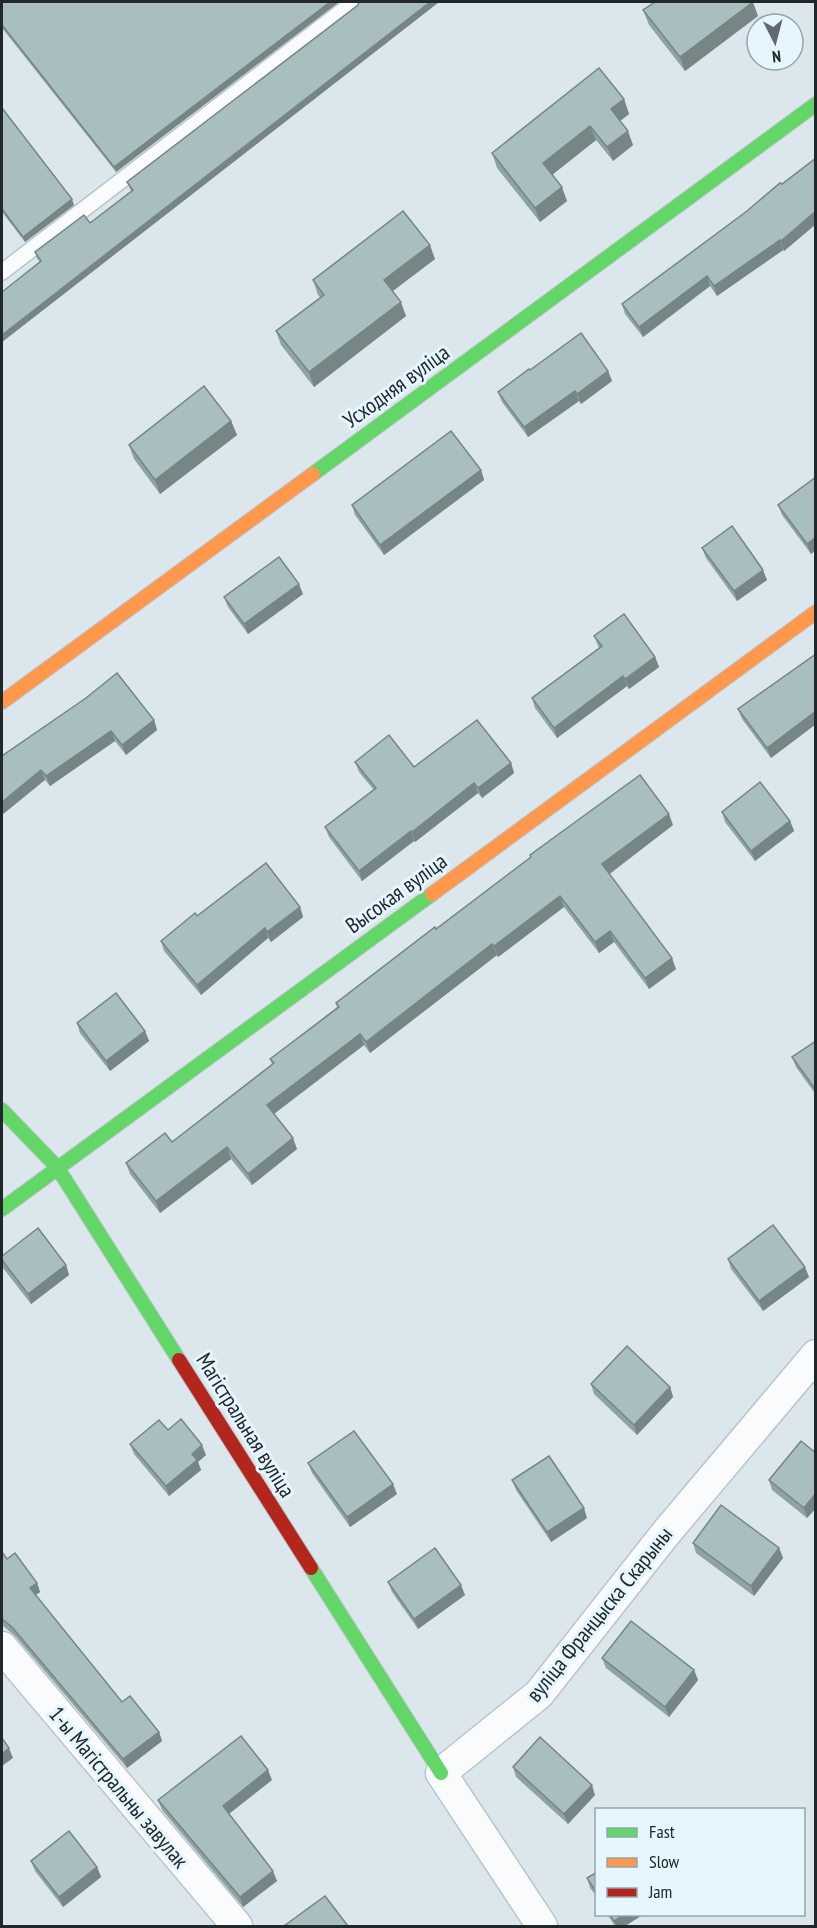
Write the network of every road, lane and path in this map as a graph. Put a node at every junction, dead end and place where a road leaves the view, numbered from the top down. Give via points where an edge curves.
1 (354, 2) edge
2 (816, 105) edge
3 (2, 272) edge
4 (816, 612) edge
5 (2, 702) edge
6 (2, 1110) edge
7 (57, 1167) junction
8 (2, 1209) edge
9 (816, 1355) edge
10 (2, 1647) edge
11 (441, 1773) junction
12 (237, 1926) edge
13 (542, 1926) edge

1 - 3 lane
2 - 5 street, Усходняя вуліца
4 - 7 street, Высокая вуліца
6 - 7 street, Магістральная вуліца
7 - 8 street, Высокая вуліца
7 - 11 street, Магістральная вуліца
9 - 11 street, вуліца Францыска Скарыны via 666,1533 539,1694
10 - 12 street, 1-ы Магістральны завулак
11 - 13 street

